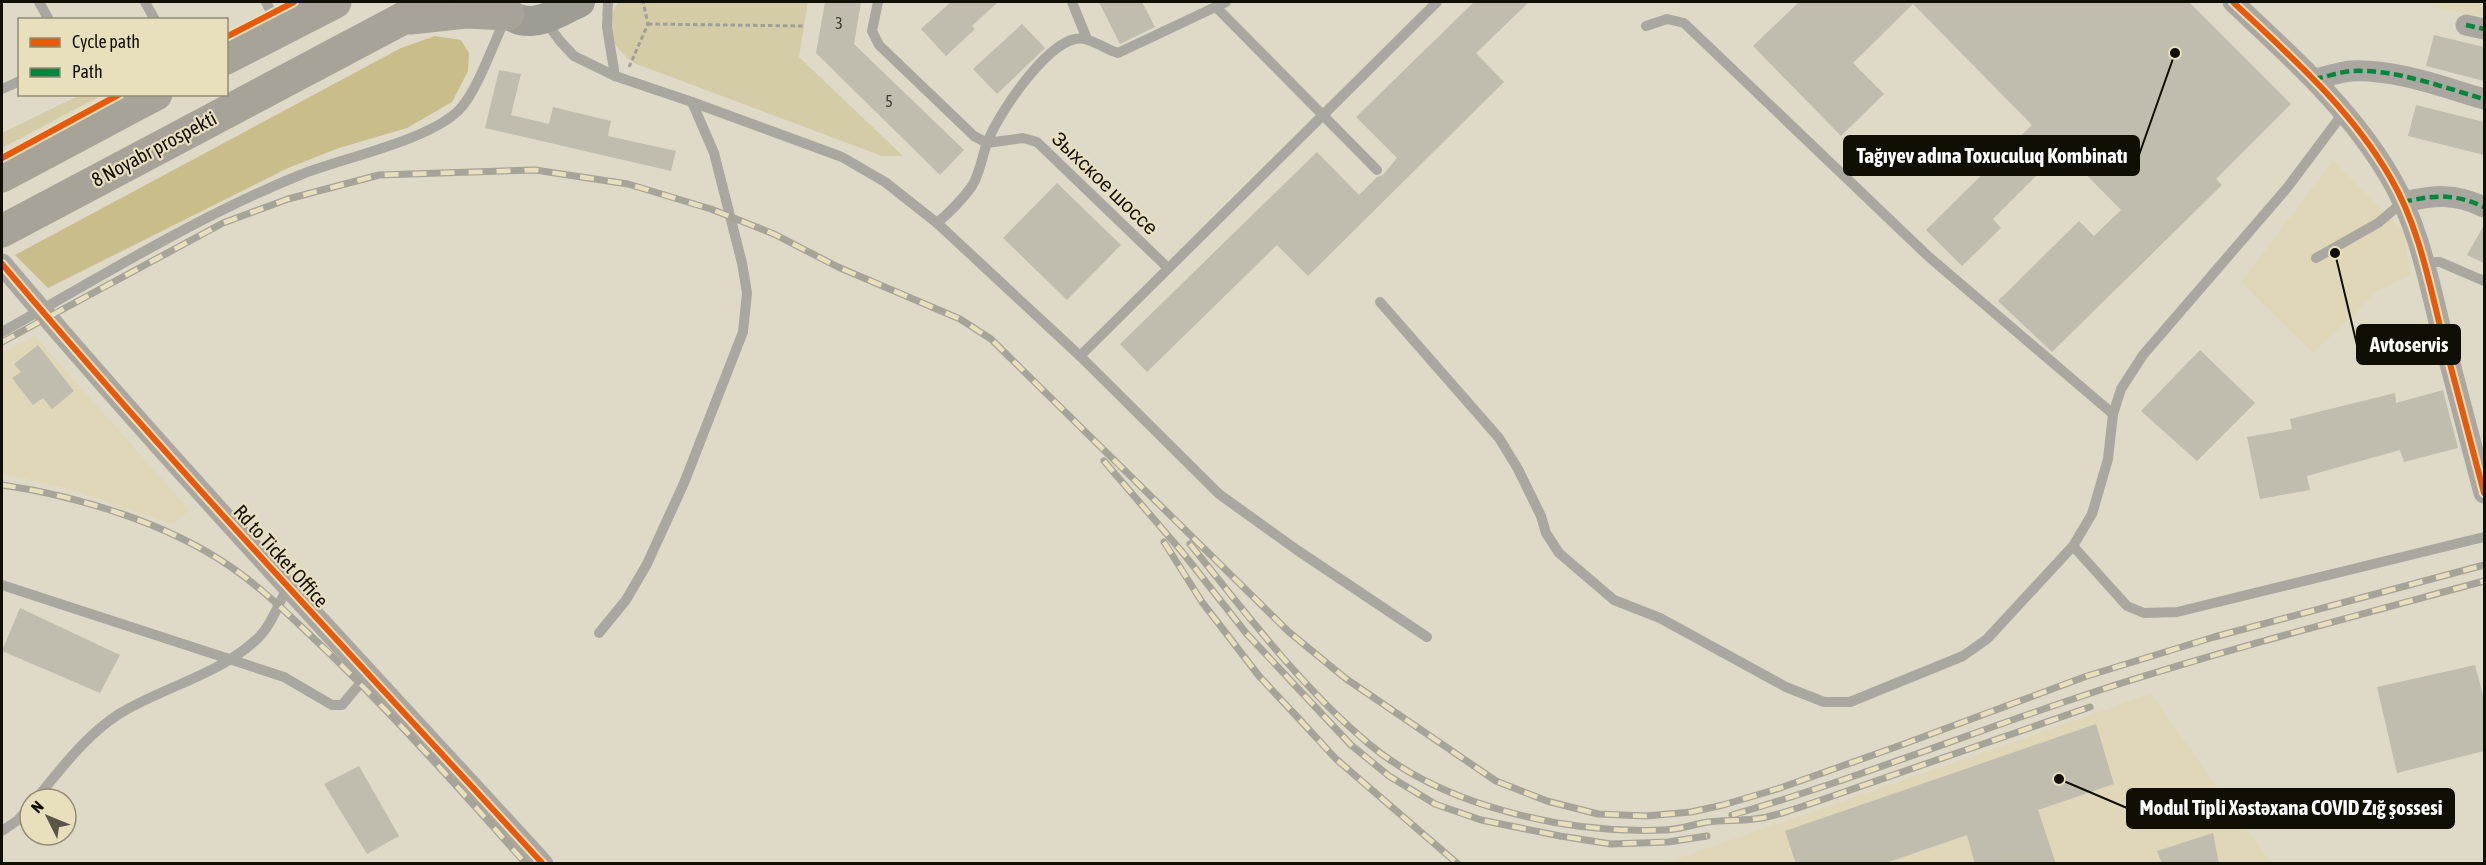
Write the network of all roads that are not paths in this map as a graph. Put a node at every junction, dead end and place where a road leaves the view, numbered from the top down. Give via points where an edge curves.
1 (39, 2) edge
2 (145, 2) edge
3 (266, 2) edge
4 (335, 2) edge
5 (434, 2) edge
6 (580, 2) edge
7 (608, 2) edge
8 (878, 2) edge
9 (1072, 2) edge
10 (1437, 2) edge
11 (2233, 2) edge
12 (1221, 4) edge
13 (502, 8) edge
14 (48, 18) edge
15 (154, 18) edge
16 (545, 20) junction
17 (396, 21) junction
18 (1646, 26) dead end
19 (281, 31) junction
20 (1087, 39) junction
21 (228, 57) edge
22 (619, 78) junction
23 (2314, 80) junction
24 (18, 82) edge
25 (2, 89) edge
26 (152, 96) edge
27 (2484, 99) edge
28 (692, 102) junction
29 (2344, 112) junction
30 (1322, 113) junction
31 (987, 143) junction
32 (1377, 170) dead end
33 (2, 176) edge
34 (2403, 202) junction
35 (2484, 207) edge
36 (937, 223) junction
37 (2, 231) edge
38 (2316, 258) dead end
39 (2424, 262) junction
40 (2, 264) edge
41 (1168, 268) junction
42 (2484, 281) edge
43 (1380, 302) dead end
44 (41, 310) junction
45 (2, 332) edge
46 (1080, 356) junction
47 (2113, 414) junction
48 (2484, 493) edge
49 (2484, 537) edge
50 (2073, 546) junction
51 (2, 585) edge
52 (287, 588) junction
53 (599, 633) dead end
54 (1428, 637) dead end
55 (230, 659) junction
56 (369, 673) junction
57 (46, 787) edge
58 (18, 820) edge
59 (2, 831) edge
60 (543, 864) edge

1 - 14 lane
2 - 15 lane
3 - 19 lane
4 - 19 highway
5 - 17 highway, 8 Noyabr prospekti
6 - 16 main road
7 - 22 lane via 607,27
8 - 31 lane via 872,31 879,45 974,136
9 - 20 lane
10 - 30 lane
11 - 23 street
12 - 20 lane via 1118,53
12 - 30 lane
13 - 16 main road via 526,21
13 - 17 highway
13 - 44 lane via 470,95 445,122 300,175 222,211
16 - 22 lane via 574,56
17 - 37 highway, 8 Noyabr prospekti
18 - 47 lane via 1667,19 1684,23 1929,257
19 - 21 highway
20 - 31 lane via 1061,45 1021,84
22 - 28 lane
23 - 27 street via 2350,71 2377,72
23 - 29 street
24 - 25 lane
26 - 33 highway
28 - 36 lane via 842,157 885,182
28 - 53 lane via 714,153 742,263 747,293 743,332 684,483 647,564 626,600
29 - 34 street
29 - 47 lane via 2287,188 2143,355 2121,389
30 - 32 lane
30 - 41 lane
31 - 36 lane via 973,184 956,207
31 - 41 lane, Зыхское шоссе via 1023,138 1037,141
34 - 35 street via 2434,195 2472,201
34 - 38 lane via 2378,223
34 - 39 street
36 - 46 lane
39 - 42 lane via 2440,262
39 - 48 street
40 - 44 street, Rd to Ticket Office
41 - 46 lane
43 - 50 lane via 1499,438 1559,553 1614,600 1660,618 1786,687 1824,702 1850,702 1963,656 1987,639
44 - 45 lane
44 - 52 street, Rd to Ticket Office
46 - 54 lane via 1219,494
47 - 50 lane via 2108,459 2092,514
49 - 50 lane via 2177,612 2144,613 2127,606
51 - 55 lane
52 - 55 lane via 258,639
52 - 56 street, Rd to Ticket Office
55 - 56 lane via 284,677 332,705 342,705
55 - 57 lane via 118,714 78,749
56 - 60 street, Rd to Ticket Office
58 - 59 lane

